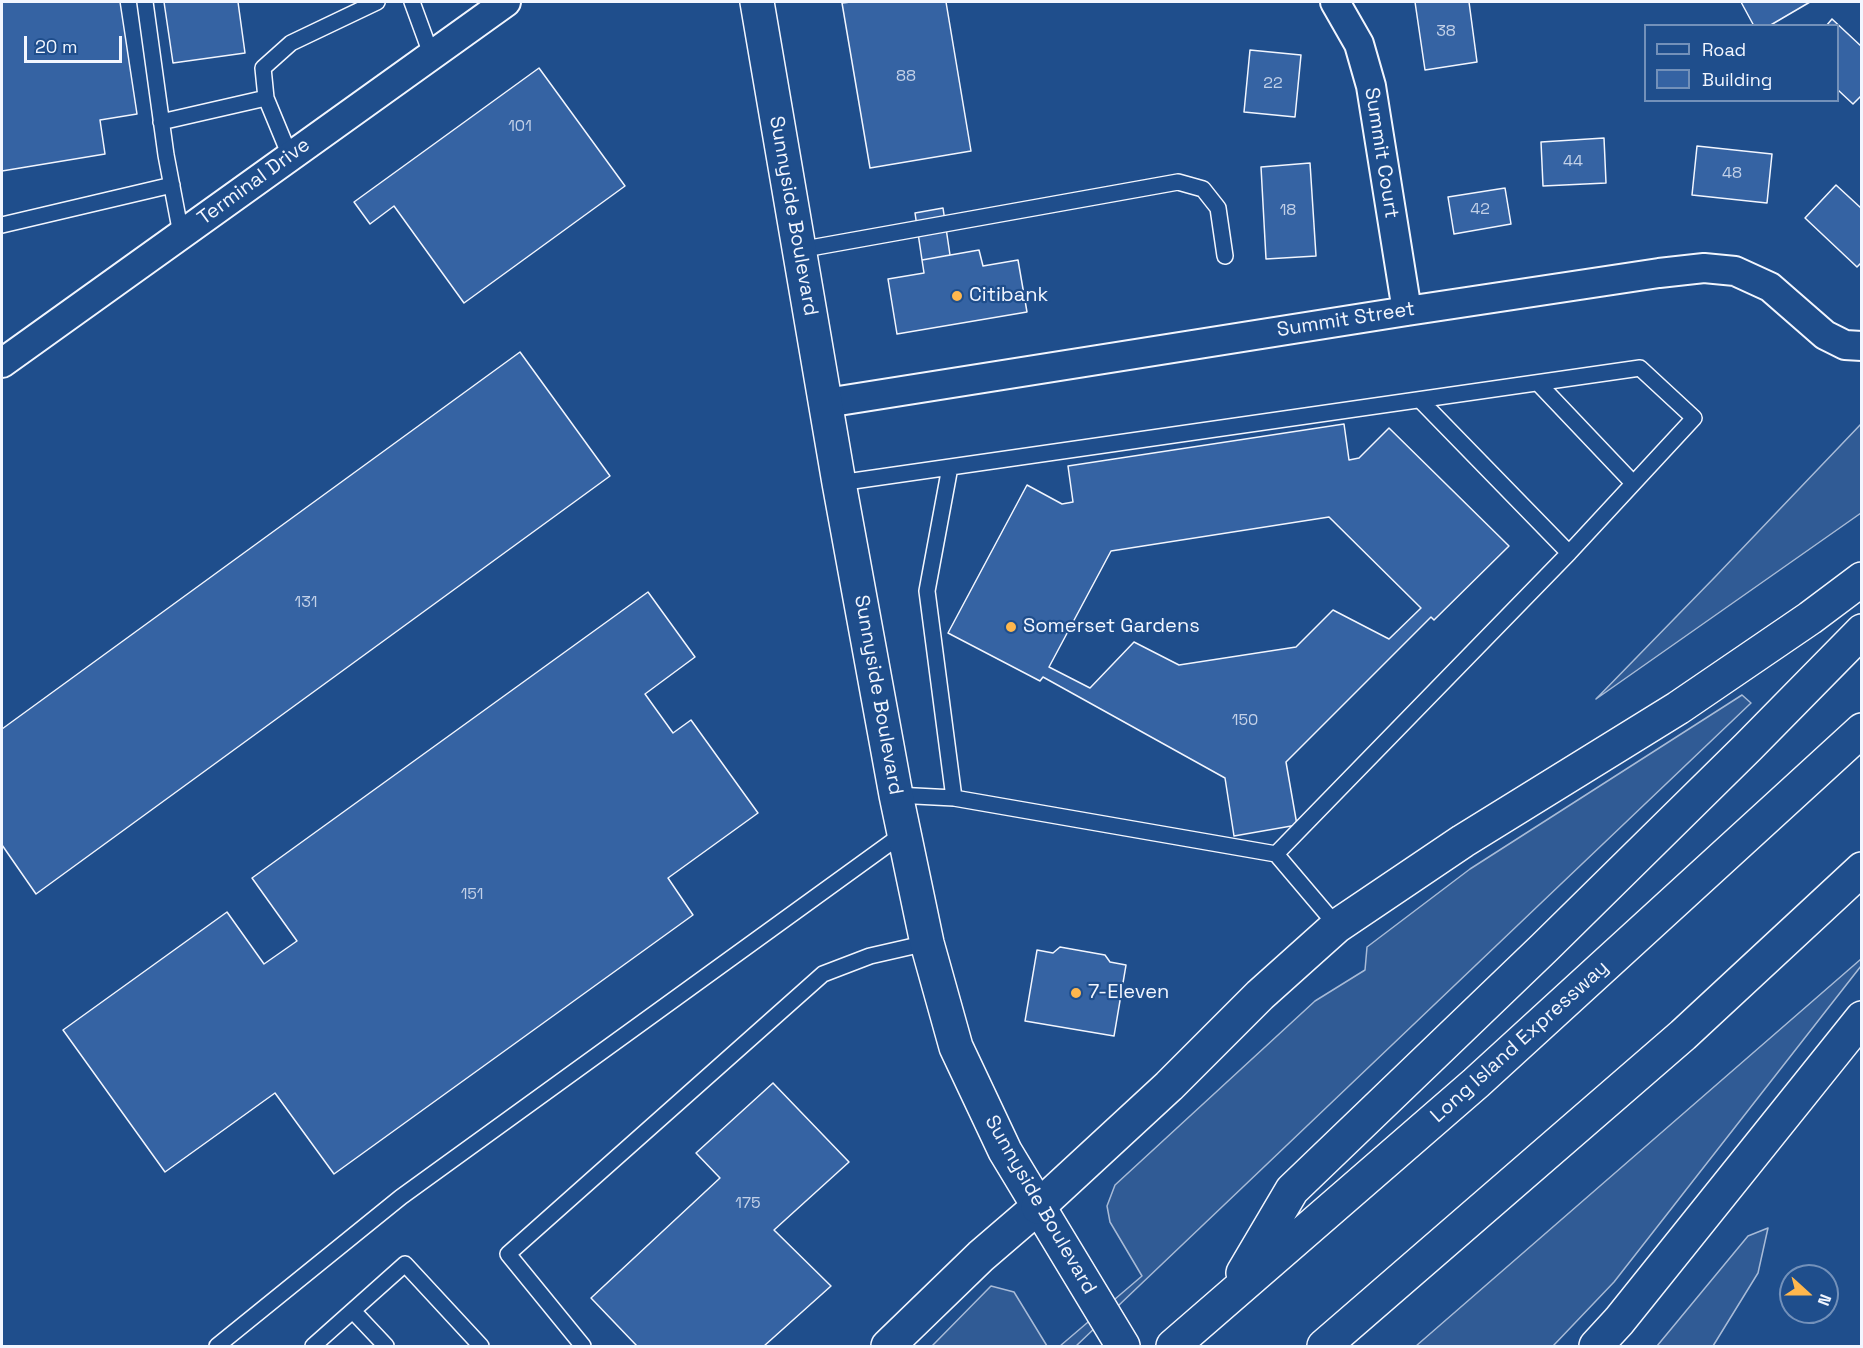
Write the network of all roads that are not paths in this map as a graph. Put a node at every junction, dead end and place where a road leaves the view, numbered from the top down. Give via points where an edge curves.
1 (145, 2) edge
2 (377, 2) edge
3 (412, 2) edge
4 (506, 2) edge
5 (757, 2) edge
6 (1335, 2) edge
7 (431, 54) junction
8 (266, 98) junction
9 (162, 122) junction
10 (290, 156) junction
11 (172, 185) junction
12 (2, 225) edge
13 (181, 234) junction
14 (799, 250) junction
15 (1225, 256) dead end
16 (1407, 311) junction
17 (1853, 345) edge
18 (2, 363) edge
19 (1538, 383) junction
20 (1420, 400) junction
21 (826, 404) junction
22 (950, 467) junction
23 (839, 483) junction
24 (1633, 483) junction
25 (1569, 553) junction
26 (1862, 579) edge
27 (1862, 631) edge
28 (1862, 730) edge
29 (896, 795) junction
30 (954, 798) junction
31 (904, 833) junction
32 (1276, 854) junction
33 (1862, 869) edge
34 (1337, 926) junction
35 (927, 943) junction
36 (1862, 1018) edge
37 (1038, 1207) junction
38 (1228, 1297) junction
39 (353, 1311) junction
40 (217, 1347) edge
41 (313, 1347) edge
42 (386, 1347) edge
43 (482, 1347) edge
44 (583, 1347) edge
45 (888, 1347) edge
46 (1122, 1347) edge
47 (1173, 1347) edge
48 (1324, 1347) edge
49 (1596, 1347) edge

1 - 9 lane
2 - 8 lane via 291,43 263,68
3 - 7 lane
4 - 7 street, Terminal Drive
5 - 14 main road, Sunnyside Boulevard
6 - 16 street, Summit Court via 1359,44 1371,86
7 - 10 street, Terminal Drive
8 - 9 lane
8 - 10 lane
9 - 11 lane
10 - 13 street, Terminal Drive
11 - 12 lane
11 - 13 lane
13 - 18 street, Terminal Drive
14 - 15 lane via 1178,182 1203,189 1218,208
14 - 21 main road, Sunnyside Boulevard
16 - 17 street, Summit Street via 1704,268 1735,271 1770,287 1825,335
16 - 21 street, Summit Street
19 - 20 lane
19 - 24 lane
19 - 24 lane via 1640,368 1694,418
20 - 22 lane
20 - 25 lane
21 - 23 main road, Sunnyside Boulevard
22 - 23 lane
22 - 30 lane via 927,591
23 - 29 main road, Sunnyside Boulevard
24 - 25 lane
25 - 32 lane
26 - 34 main road via 1677,708 1463,841
27 - 38 main road via 1544,948 1293,1190
28 - 38 main road, Long Island Expressway via 1476,1083
29 - 30 lane
29 - 31 main road, Sunnyside Boulevard
30 - 32 lane
31 - 35 main road, Sunnyside Boulevard
31 - 40 lane via 401,1197
32 - 34 lane
33 - 48 main road via 1683,1035
34 - 37 main road
35 - 37 main road, Sunnyside Boulevard via 956,1047 1005,1151
35 - 44 lane via 870,956 823,974 508,1254
36 - 49 main road
37 - 45 main road via 981,1256
37 - 46 main road, Sunnyside Boulevard
38 - 47 main road, Long Island Expressway
39 - 41 lane
39 - 42 lane
39 - 43 lane via 405,1264

